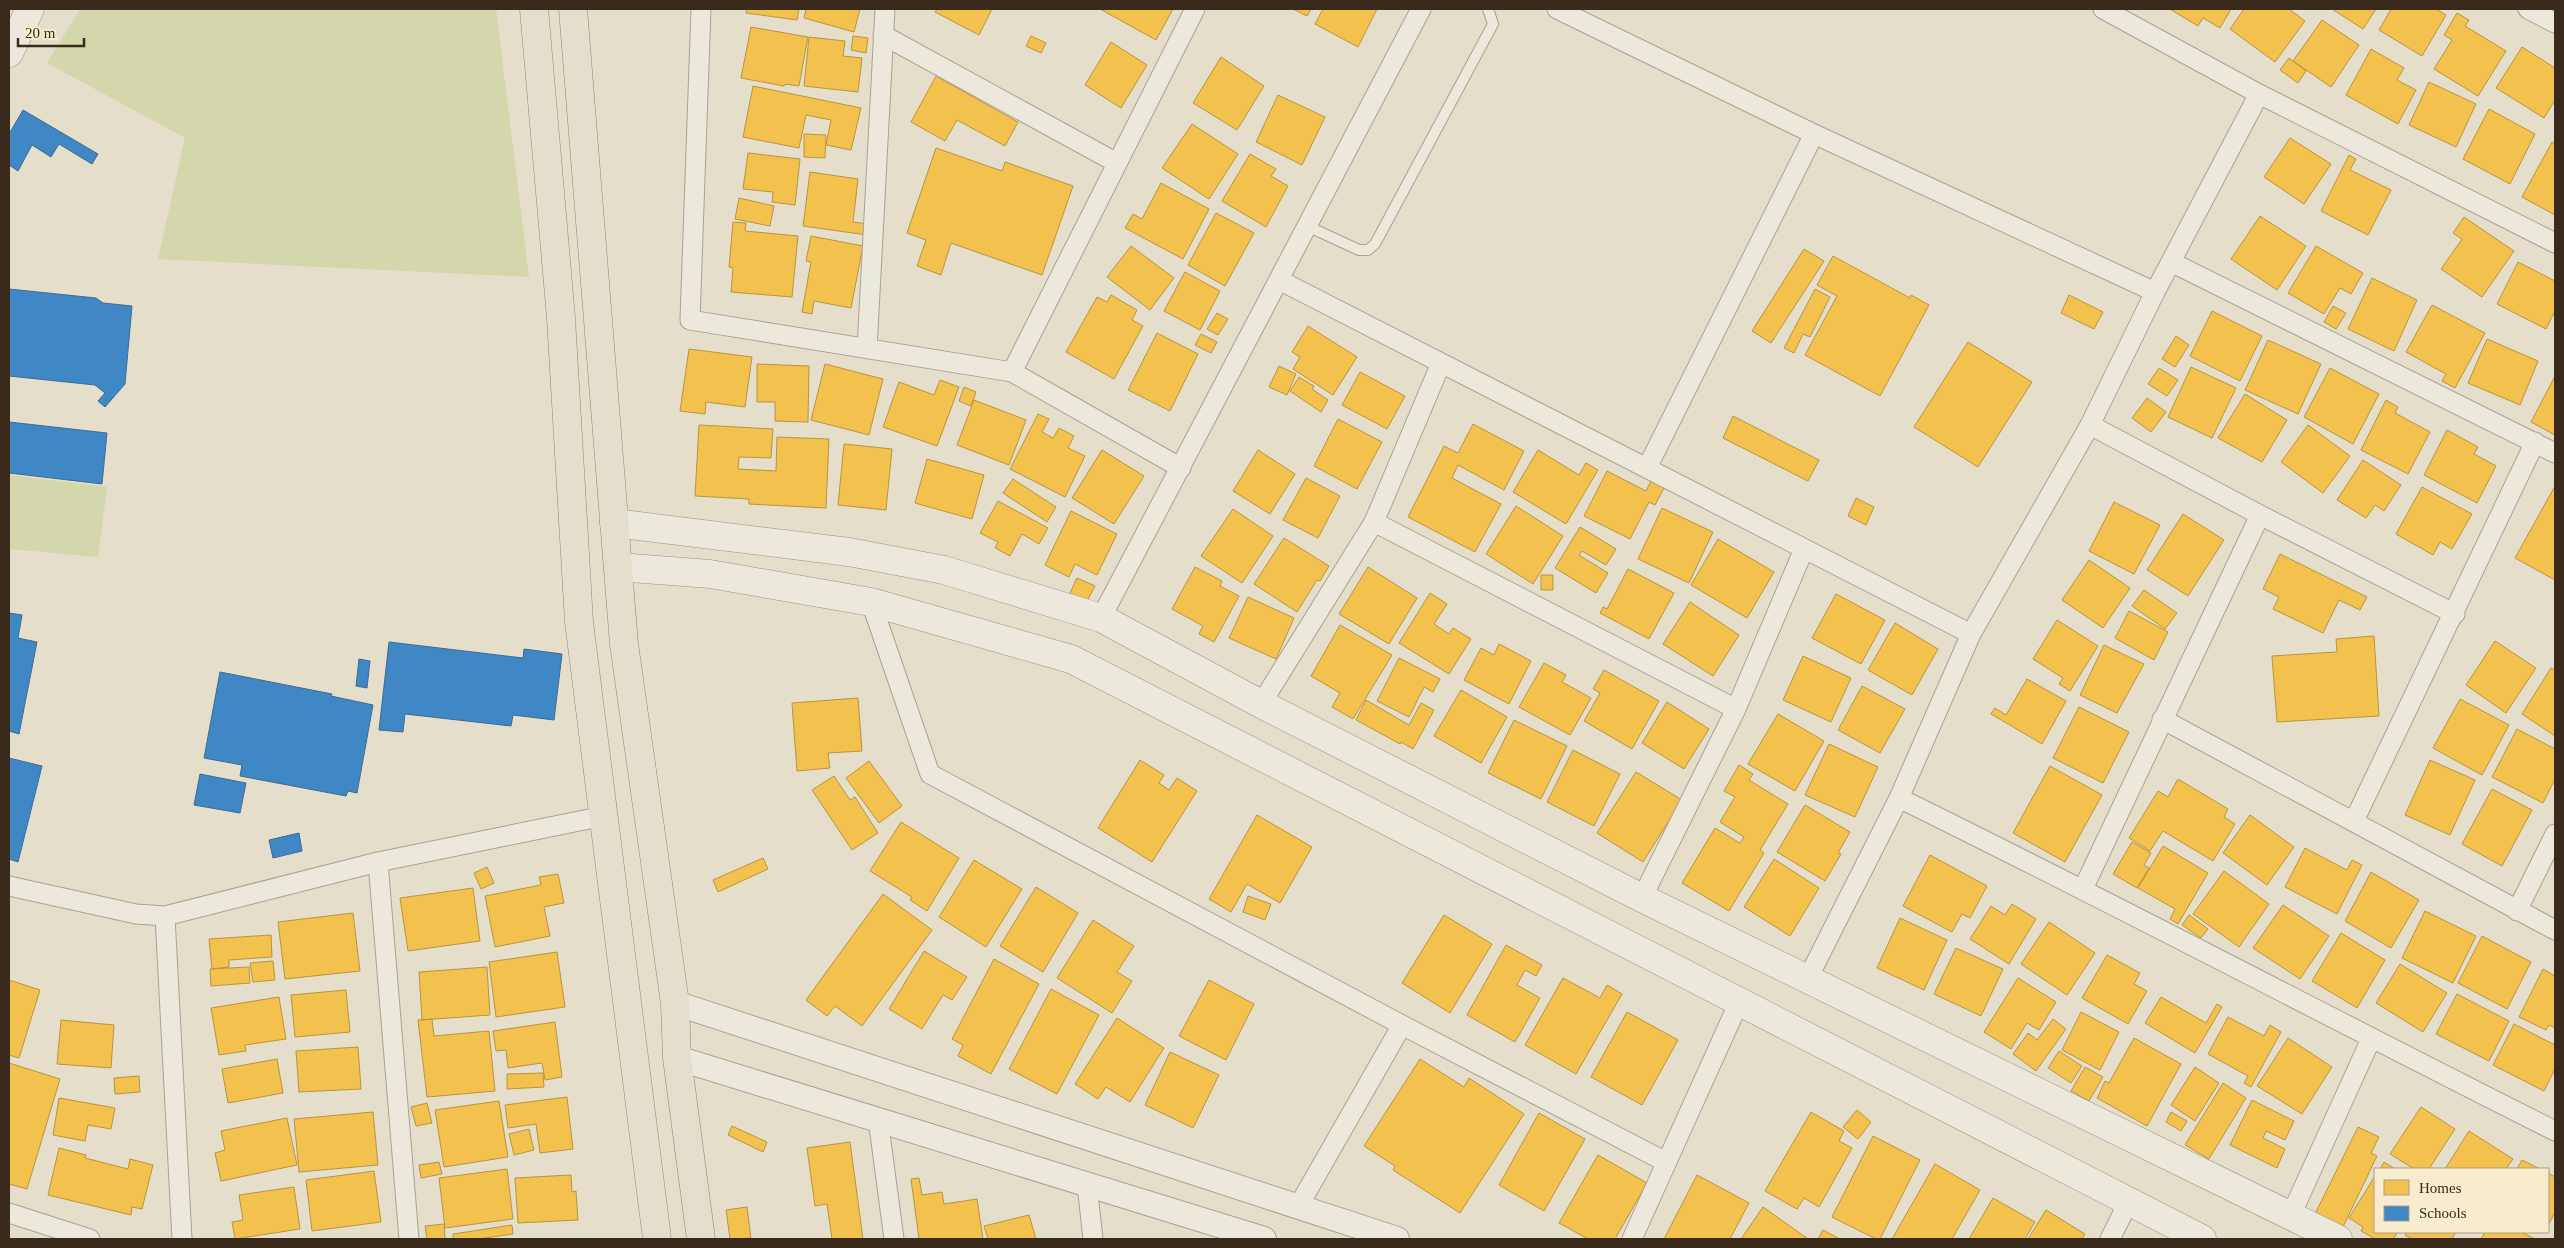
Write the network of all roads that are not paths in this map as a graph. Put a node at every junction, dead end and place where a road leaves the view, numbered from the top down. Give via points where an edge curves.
1 (30, 9) edge
2 (534, 9) edge
3 (573, 9) edge
4 (701, 9) edge
5 (884, 9) edge
6 (1195, 9) edge
7 (1421, 9) edge
8 (1488, 9) edge
9 (1557, 9) edge
10 (2103, 9) edge
11 (2528, 9) edge
12 (2555, 23) edge
13 (883, 36) junction
14 (9, 53) edge
15 (2259, 94) junction
16 (1814, 134) junction
17 (1117, 163) junction
18 (1307, 226) junction
19 (2555, 244) edge
20 (2171, 262) junction
21 (1279, 280) junction
22 (2155, 292) junction
23 (867, 349) junction
24 (1441, 364) junction
25 (1012, 372) junction
26 (2090, 425) junction
27 (2535, 442) junction
28 (2555, 453) edge
29 (1181, 468) junction
30 (1646, 468) junction
31 (2260, 515) junction
32 (1374, 522) junction
33 (614, 523) junction
34 (1804, 549) junction
35 (618, 567) junction
36 (871, 602) junction
37 (2455, 614) junction
38 (1101, 618) junction
39 (1971, 634) junction
40 (1261, 704) junction
41 (1736, 709) junction
42 (2162, 720) junction
43 (1899, 798) junction
44 (604, 816) junction
45 (2354, 821) junction
46 (2555, 834) edge
47 (378, 862) junction
48 (9, 886) edge
49 (2083, 889) junction
50 (1642, 898) junction
51 (2517, 911) junction
52 (165, 916) junction
53 (2555, 930) edge
54 (1807, 980) junction
55 (1739, 1002) junction
56 (675, 1003) junction
57 (1402, 1025) junction
58 (2372, 1039) junction
59 (678, 1058) junction
60 (878, 1120) junction
61 (2555, 1131) edge
62 (1666, 1162) junction
63 (1087, 1186) junction
64 (2129, 1201) junction
65 (1298, 1207) junction
66 (9, 1213) edge
67 (2291, 1215) junction
68 (67, 1236) edge
69 (90, 1239) edge
70 (182, 1239) edge
71 (409, 1239) edge
72 (657, 1239) edge
73 (701, 1239) edge
74 (894, 1239) edge
75 (1093, 1239) edge
76 (1264, 1239) edge
77 (1397, 1239) edge
78 (1632, 1239) edge
79 (2110, 1239) edge
80 (2202, 1239) edge
81 (2338, 1239) edge

1 - 14 main road
2 - 44 main road via 561,318 579,622
3 - 33 main road
4 - 23 street via 690,320
5 - 13 street
6 - 17 street
7 - 18 street
8 - 18 lane via 1493,24 1375,244 1368,250 1359,250
9 - 16 street
10 - 15 street
11 - 12 street
13 - 17 street
13 - 23 street
15 - 19 street
15 - 20 street
16 - 22 street
16 - 30 street
17 - 25 street
18 - 21 street
20 - 22 street
20 - 27 street
21 - 24 street
21 - 29 street
22 - 26 street
23 - 25 street
24 - 30 street
24 - 32 street
25 - 29 street
26 - 31 street
26 - 39 street
27 - 28 street
27 - 37 street
29 - 38 street
30 - 34 street
31 - 37 street
31 - 42 street
32 - 40 street
32 - 41 street
33 - 35 main road
33 - 38 main road via 849,552 944,570
34 - 39 street
34 - 41 street
35 - 36 main road via 710,574
35 - 56 main road via 624,644
36 - 55 main road via 1071,660
36 - 57 street via 930,774
37 - 45 street
38 - 40 main road
39 - 43 street
40 - 50 main road
41 - 50 street
42 - 45 street
42 - 49 street
43 - 49 street
43 - 54 street
44 - 47 street
44 - 72 main road
45 - 51 street
46 - 51 street
47 - 52 street
47 - 71 street
48 - 52 street via 136,914
49 - 58 street
50 - 54 main road
51 - 53 street
52 - 70 street
54 - 67 main road
55 - 62 street
55 - 64 main road
56 - 59 main road
56 - 65 street
57 - 62 street
57 - 65 street
58 - 61 street
58 - 67 street
59 - 60 street
59 - 73 main road
60 - 63 street
60 - 74 street
62 - 78 street
63 - 75 street
63 - 76 street
64 - 79 street
64 - 80 main road
65 - 77 street
66 - 68 street
67 - 81 main road
68 - 69 street

